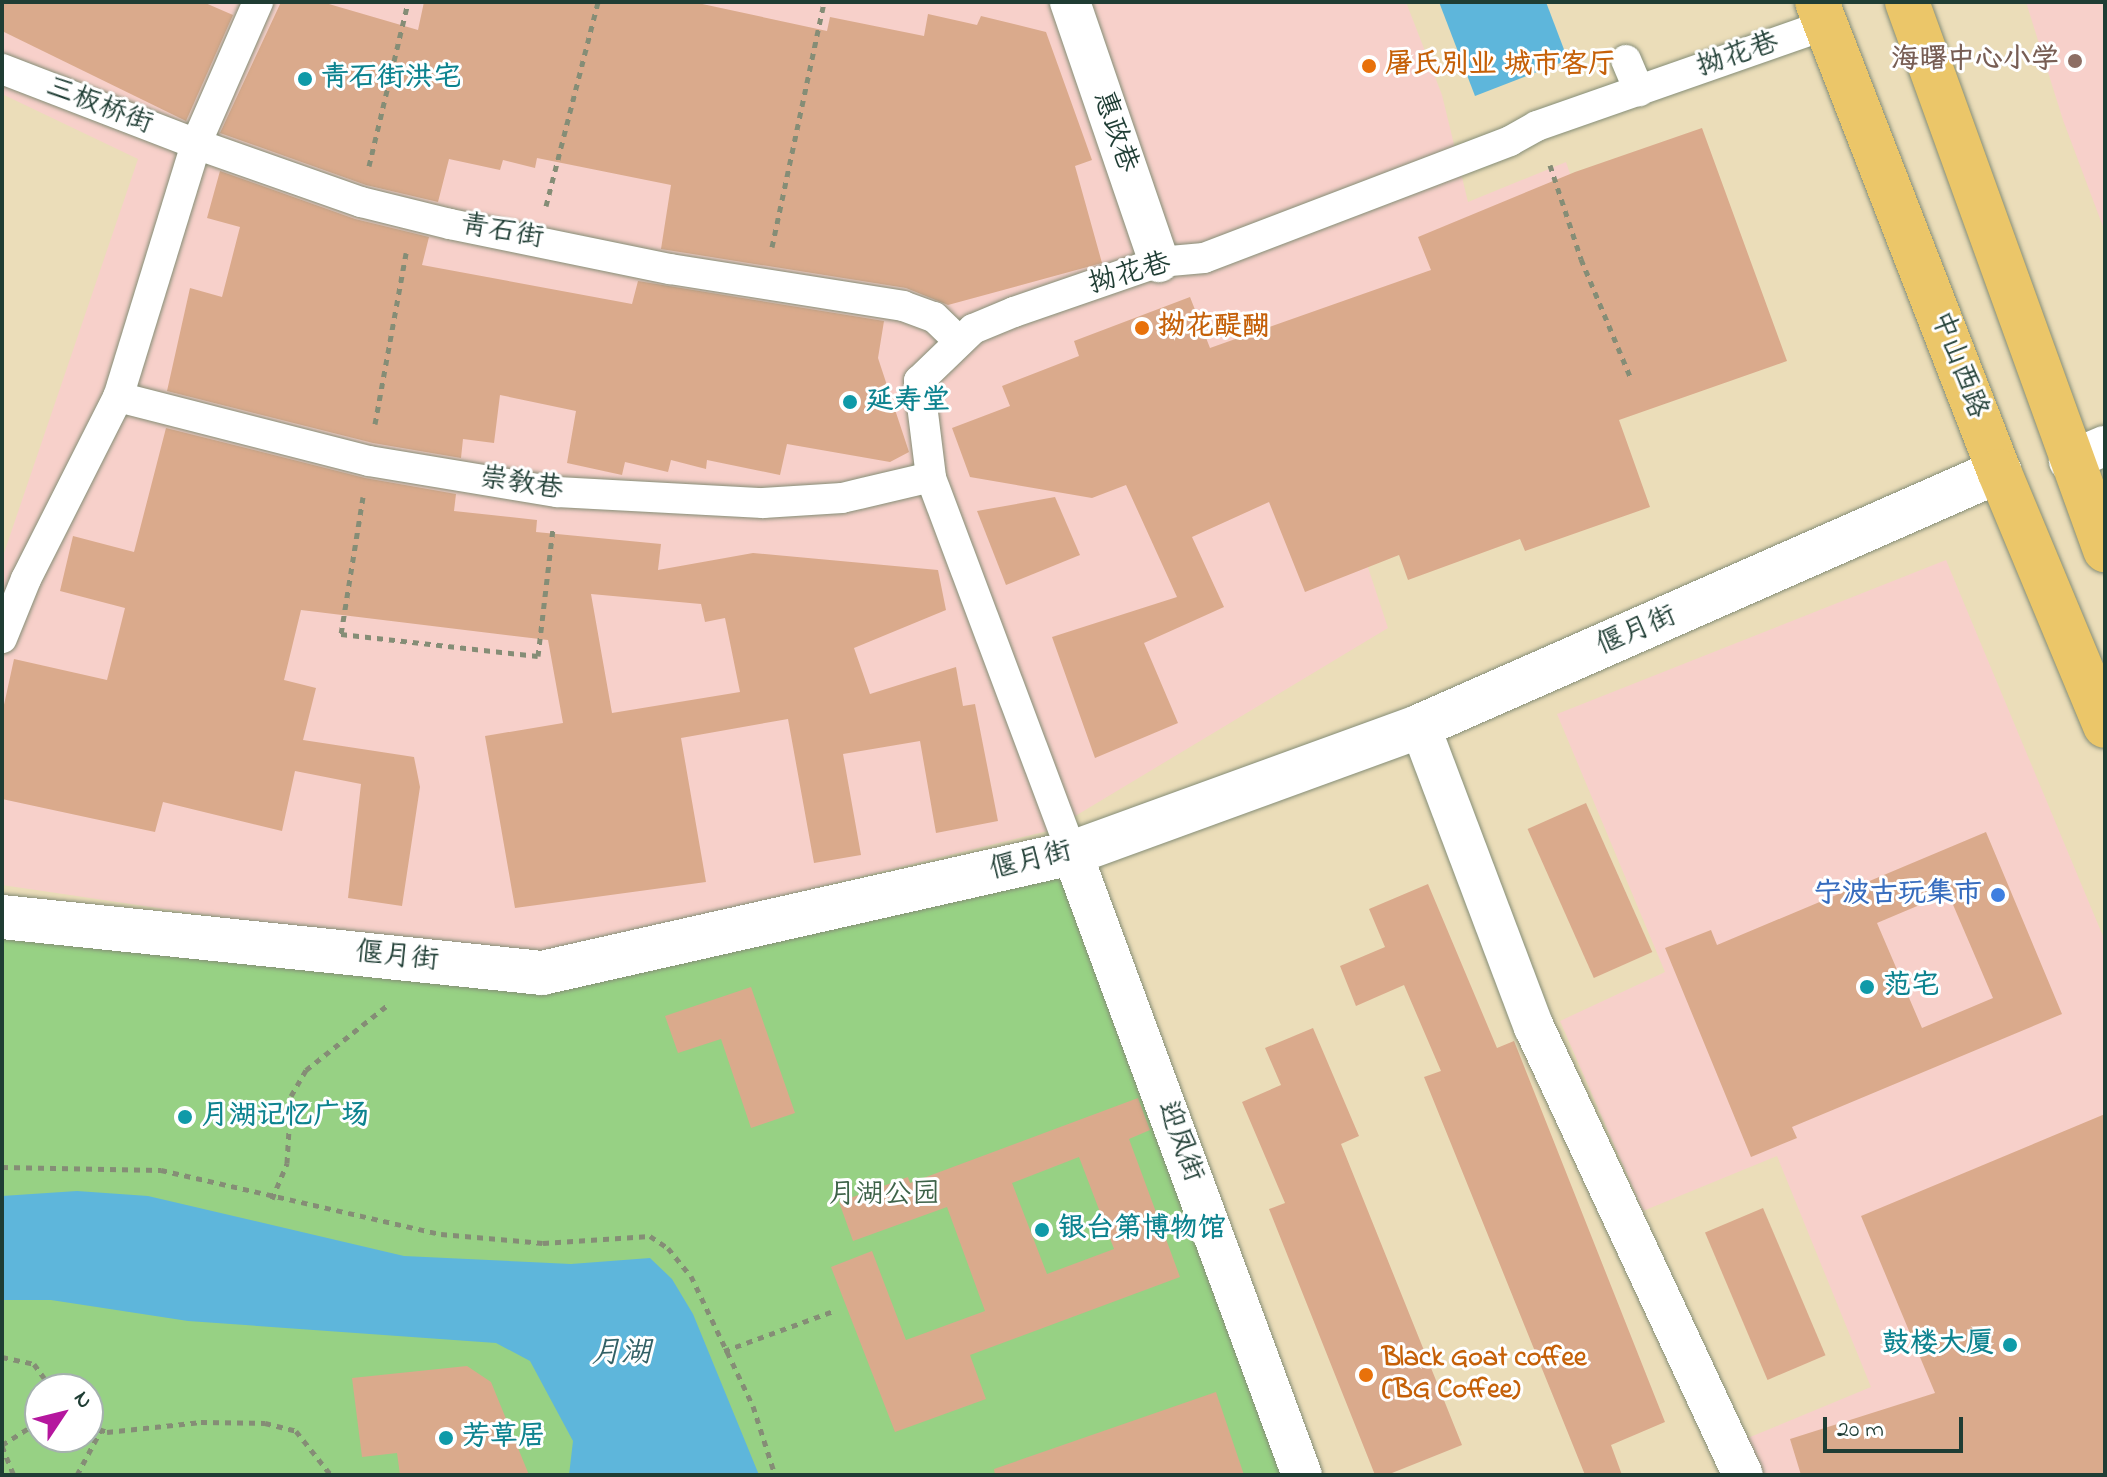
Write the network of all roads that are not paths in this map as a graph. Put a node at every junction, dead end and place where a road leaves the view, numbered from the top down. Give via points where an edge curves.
1 (258, 2) edge
2 (1070, 2) edge
3 (1907, 2) edge
4 (1821, 14) edge
5 (1626, 60) dead end
6 (2, 69) edge
7 (1639, 91) junction
8 (196, 144) junction
9 (1159, 262) junction
10 (959, 341) junction
11 (118, 397) junction
12 (2087, 453) edge
13 (1999, 471) junction
14 (931, 477) junction
15 (2105, 550) edge
16 (2, 638) edge
17 (1420, 726) junction
18 (2105, 726) edge
19 (1072, 853) junction
20 (2, 917) edge
21 (1302, 1475) edge
22 (1743, 1475) edge

1 - 8 street
2 - 9 street, 惠政巷
3 - 12 main road
4 - 7 street, 拗花巷
4 - 13 main road, 中山西路
5 - 7 street
6 - 8 street, 三板桥街
7 - 9 street, 拗花巷 via 1204,258
8 - 10 street, 青石街 via 413,215 764,285 903,306 934,317
8 - 11 street
9 - 10 street, 拗花巷 via 1014,312
10 - 14 street, 拗花巷 via 919,381
11 - 14 street, 崇教巷 via 369,461 557,492 763,503 842,498
11 - 16 street
12 - 15 main road
13 - 17 street, 偃月街
13 - 18 main road, 中山西路
14 - 19 street, 拗花巷
17 - 19 street, 偃月街
17 - 22 street via 1534,1027
19 - 20 street, 偃月街 via 542,973
19 - 21 street, 迎凤街

